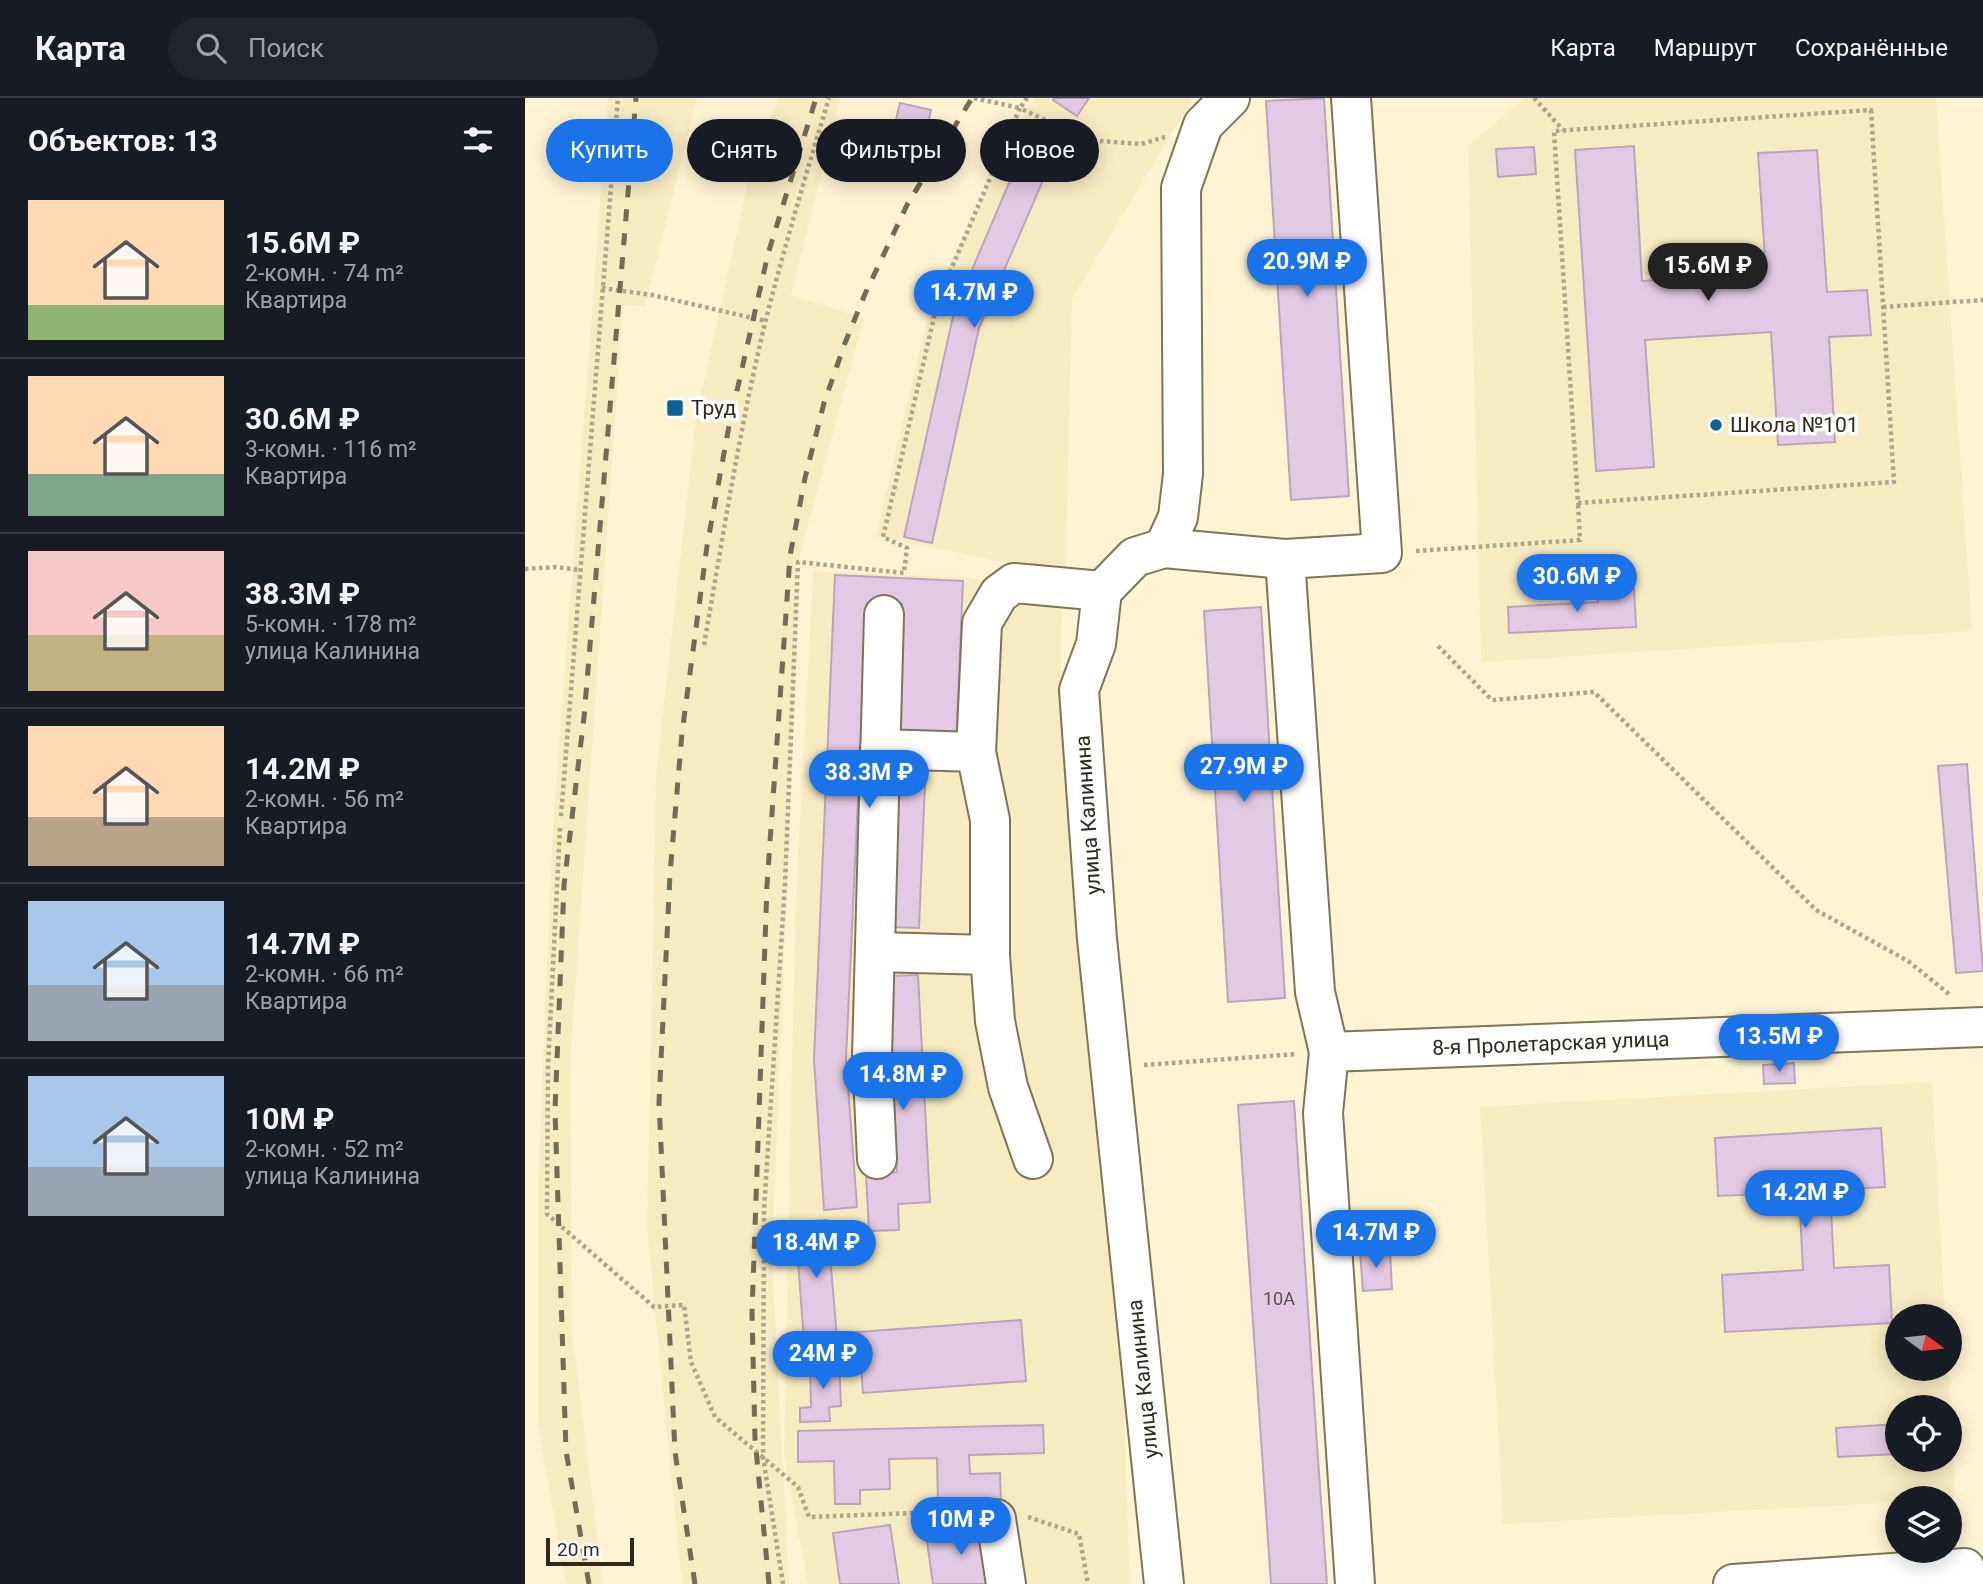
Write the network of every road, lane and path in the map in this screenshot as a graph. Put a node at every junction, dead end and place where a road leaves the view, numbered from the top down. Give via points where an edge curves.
1 (618, 98) edge
2 (829, 98) edge
3 (974, 98) edge
4 (1027, 98) edge
5 (1230, 98) edge
6 (1351, 98) edge
7 (1534, 98) edge
8 (1563, 131) junction
9 (602, 288) junction
10 (1983, 300) edge
11 (1883, 307) junction
12 (766, 321) junction
13 (1578, 503) junction
14 (1164, 548) junction
15 (1382, 553) junction
16 (1285, 559) junction
17 (525, 569) edge
18 (580, 570) junction
19 (1103, 591) junction
20 (884, 615) dead end
21 (704, 645) dead end
22 (1438, 646) dead end
23 (880, 750) junction
24 (976, 752) junction
25 (561, 816) dead end
26 (560, 828) dead end
27 (875, 952) junction
28 (991, 955) junction
29 (1970, 1014) edge
30 (1329, 1052) junction
31 (1111, 1067) junction
32 (877, 1159) dead end
33 (1033, 1159) dead end
34 (999, 1516) junction
35 (1006, 1584) edge
36 (1089, 1584) edge
37 (1164, 1584) edge
38 (1355, 1584) edge
39 (1733, 1584) edge
40 (1966, 1584) edge

1 - 9 path
2 - 12 path
3 - 4 path via 1020,108
5 - 14 street via 1203,125 1181,188 1183,474 1178,517
6 - 15 street
7 - 8 path
8 - 11 path via 1871,110
8 - 13 path via 1554,131
9 - 12 path
9 - 18 path
10 - 11 path
11 - 13 path via 1894,482
12 - 21 path
13 - 15 path via 1580,540
14 - 16 street
14 - 19 street via 1135,557
15 - 16 street
16 - 30 street via 1315,992
17 - 18 path
18 - 25 path
19 - 24 street via 1014,583 999,594 982,623
19 - 31 street, улица Калинина via 1096,644 1079,690
20 - 23 street
22 - 29 path via 1492,700 1594,692 1816,910 1909,961
23 - 24 street
23 - 27 street
24 - 28 street via 990,820
26 - 34 path via 548,1065 547,1214 654,1307 684,1304 691,1362 715,1417 798,1487 809,1517
27 - 28 street
27 - 32 street via 872,1055
28 - 33 street via 995,1021 1008,1087
29 - 30 street, 8-я Пролетарская улица
30 - 31 path
30 - 38 street via 1322,1113
31 - 37 street, улица Калинина
34 - 35 street
34 - 36 path via 1079,1534
39 - 40 street via 1965,1568

